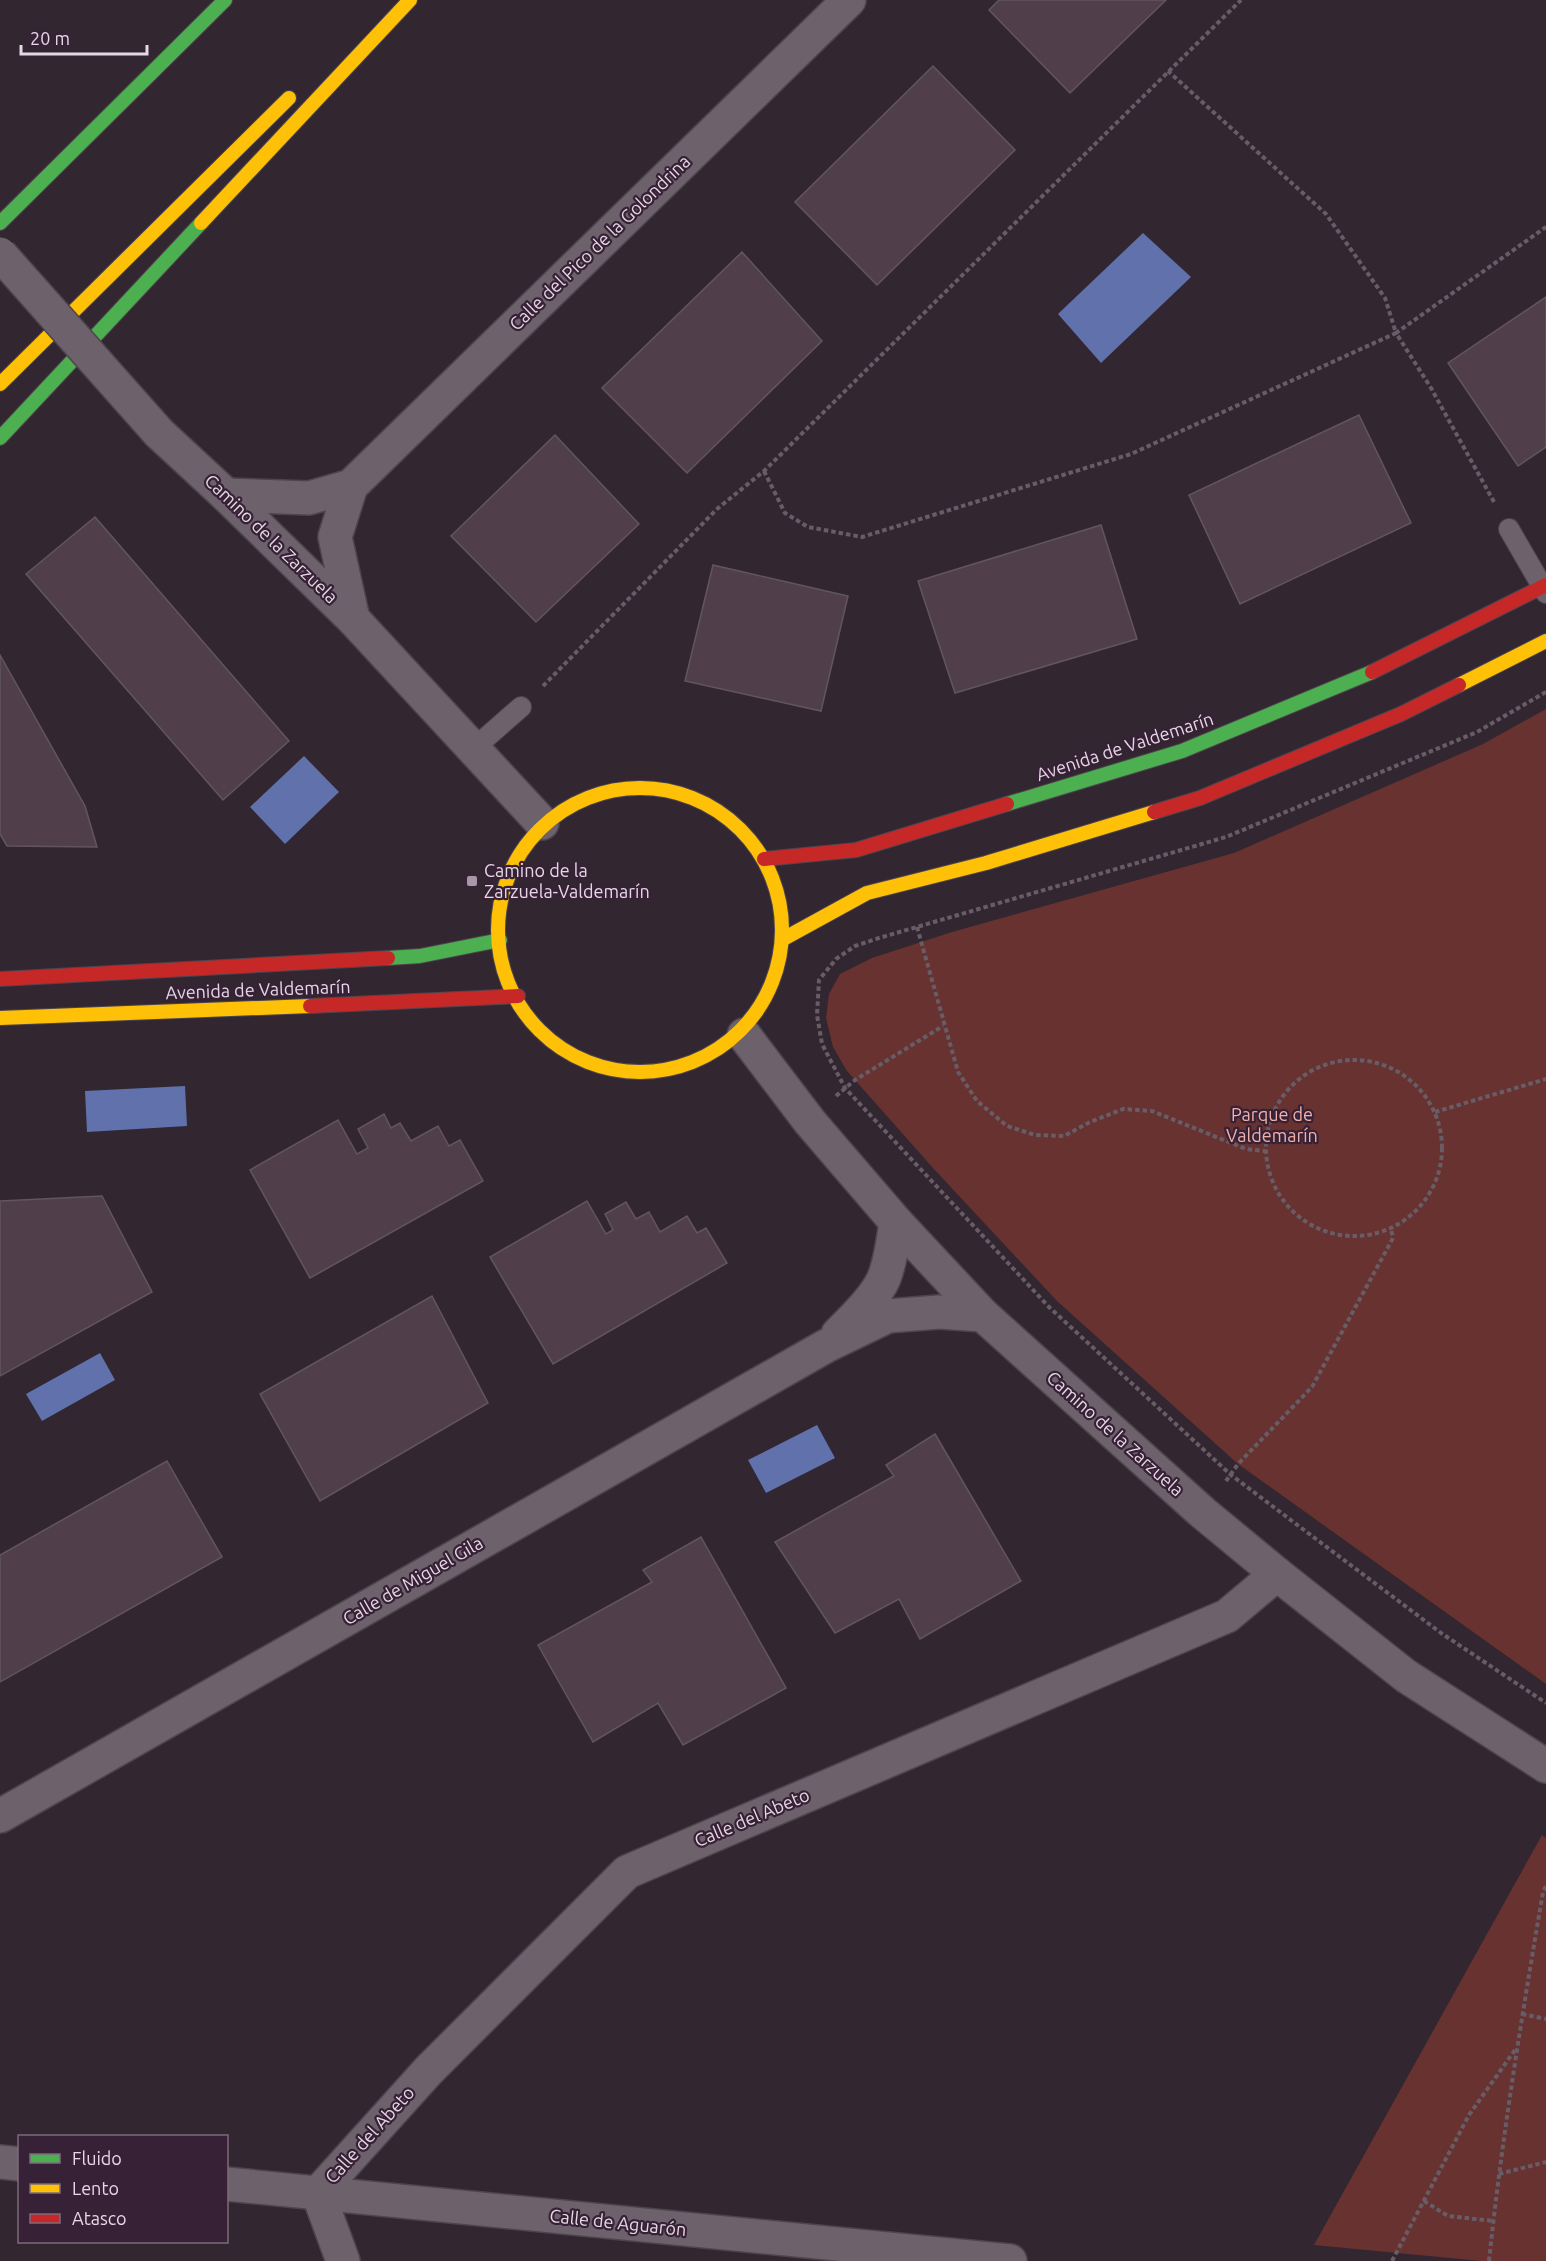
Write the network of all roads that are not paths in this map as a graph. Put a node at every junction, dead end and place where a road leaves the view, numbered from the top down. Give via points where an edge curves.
1 (225, 0) edge
2 (410, 0) edge
3 (849, 0) edge
4 (296, 92) dead end
5 (0, 223) edge
6 (0, 254) edge
7 (0, 384) edge
8 (0, 438) edge
9 (351, 486) junction
10 (226, 495) junction
11 (1509, 529) road end
12 (1545, 589) edge
13 (353, 619) junction
14 (1546, 641) edge
15 (521, 707) road end
16 (472, 750) junction
17 (542, 824) junction
18 (764, 859) junction
19 (785, 938) junction
20 (500, 940) junction
21 (0, 979) edge
22 (518, 996) junction
23 (0, 1018) edge
24 (744, 1035) junction
25 (896, 1222) junction
26 (982, 1315) junction
27 (826, 1346) junction
28 (1277, 1574) junction
29 (1546, 1766) edge
30 (0, 1815) edge
31 (0, 2162) edge
32 (18, 2164) edge
33 (228, 2184) edge
34 (318, 2193) junction
35 (343, 2261) edge
36 (1010, 2261) edge

1 - 5 main road
2 - 8 main road
3 - 9 street, Calle del Pico de la Golondrina
4 - 7 main road
6 - 10 street, Camino de la Zarzuela, bridge via 159,433
9 - 10 street, Calle del Pico de la Golondrina via 309,498
9 - 13 street, Calle del Pico de la Golondrina via 335,537
10 - 13 street, Camino de la Zarzuela
11 - 12 lane
12 - 18 main road, Avenida de Valdemarín via 1380,669 1182,751 856,850
13 - 16 street, Camino de la Zarzuela
14 - 19 main road via 1401,714 1200,798 986,863 867,893
15 - 16 lane
16 - 17 street, Camino de la Zarzuela
17 - 18 main road via 585,797 626,789 664,791 701,803 730,821
17 - 20 main road via 525,843 502,888 497,917
18 - 19 main road
19 - 24 main road via 774,990
20 - 21 main road, Avenida de Valdemarín via 420,956
20 - 22 main road via 502,970
22 - 23 main road, Avenida de Valdemarín
22 - 24 main road via 540,1033 605,1070 679,1071
24 - 25 street, Camino de la Zarzuela via 810,1122
25 - 26 street, Camino de la Zarzuela
25 - 27 street, Calle de Miguel Gila via 883,1281
26 - 27 street, Calle de Miguel Gila via 939,1312 888,1316
26 - 28 street, Camino de la Zarzuela
27 - 30 street, Calle de Miguel Gila
28 - 29 street, Camino de la Zarzuela via 1406,1676
28 - 34 street, Calle del Abeto via 1227,1616 627,1872 428,2071
31 - 32 street
33 - 34 street, Calle de Aguarón
34 - 35 street
34 - 36 street, Calle de Aguarón

